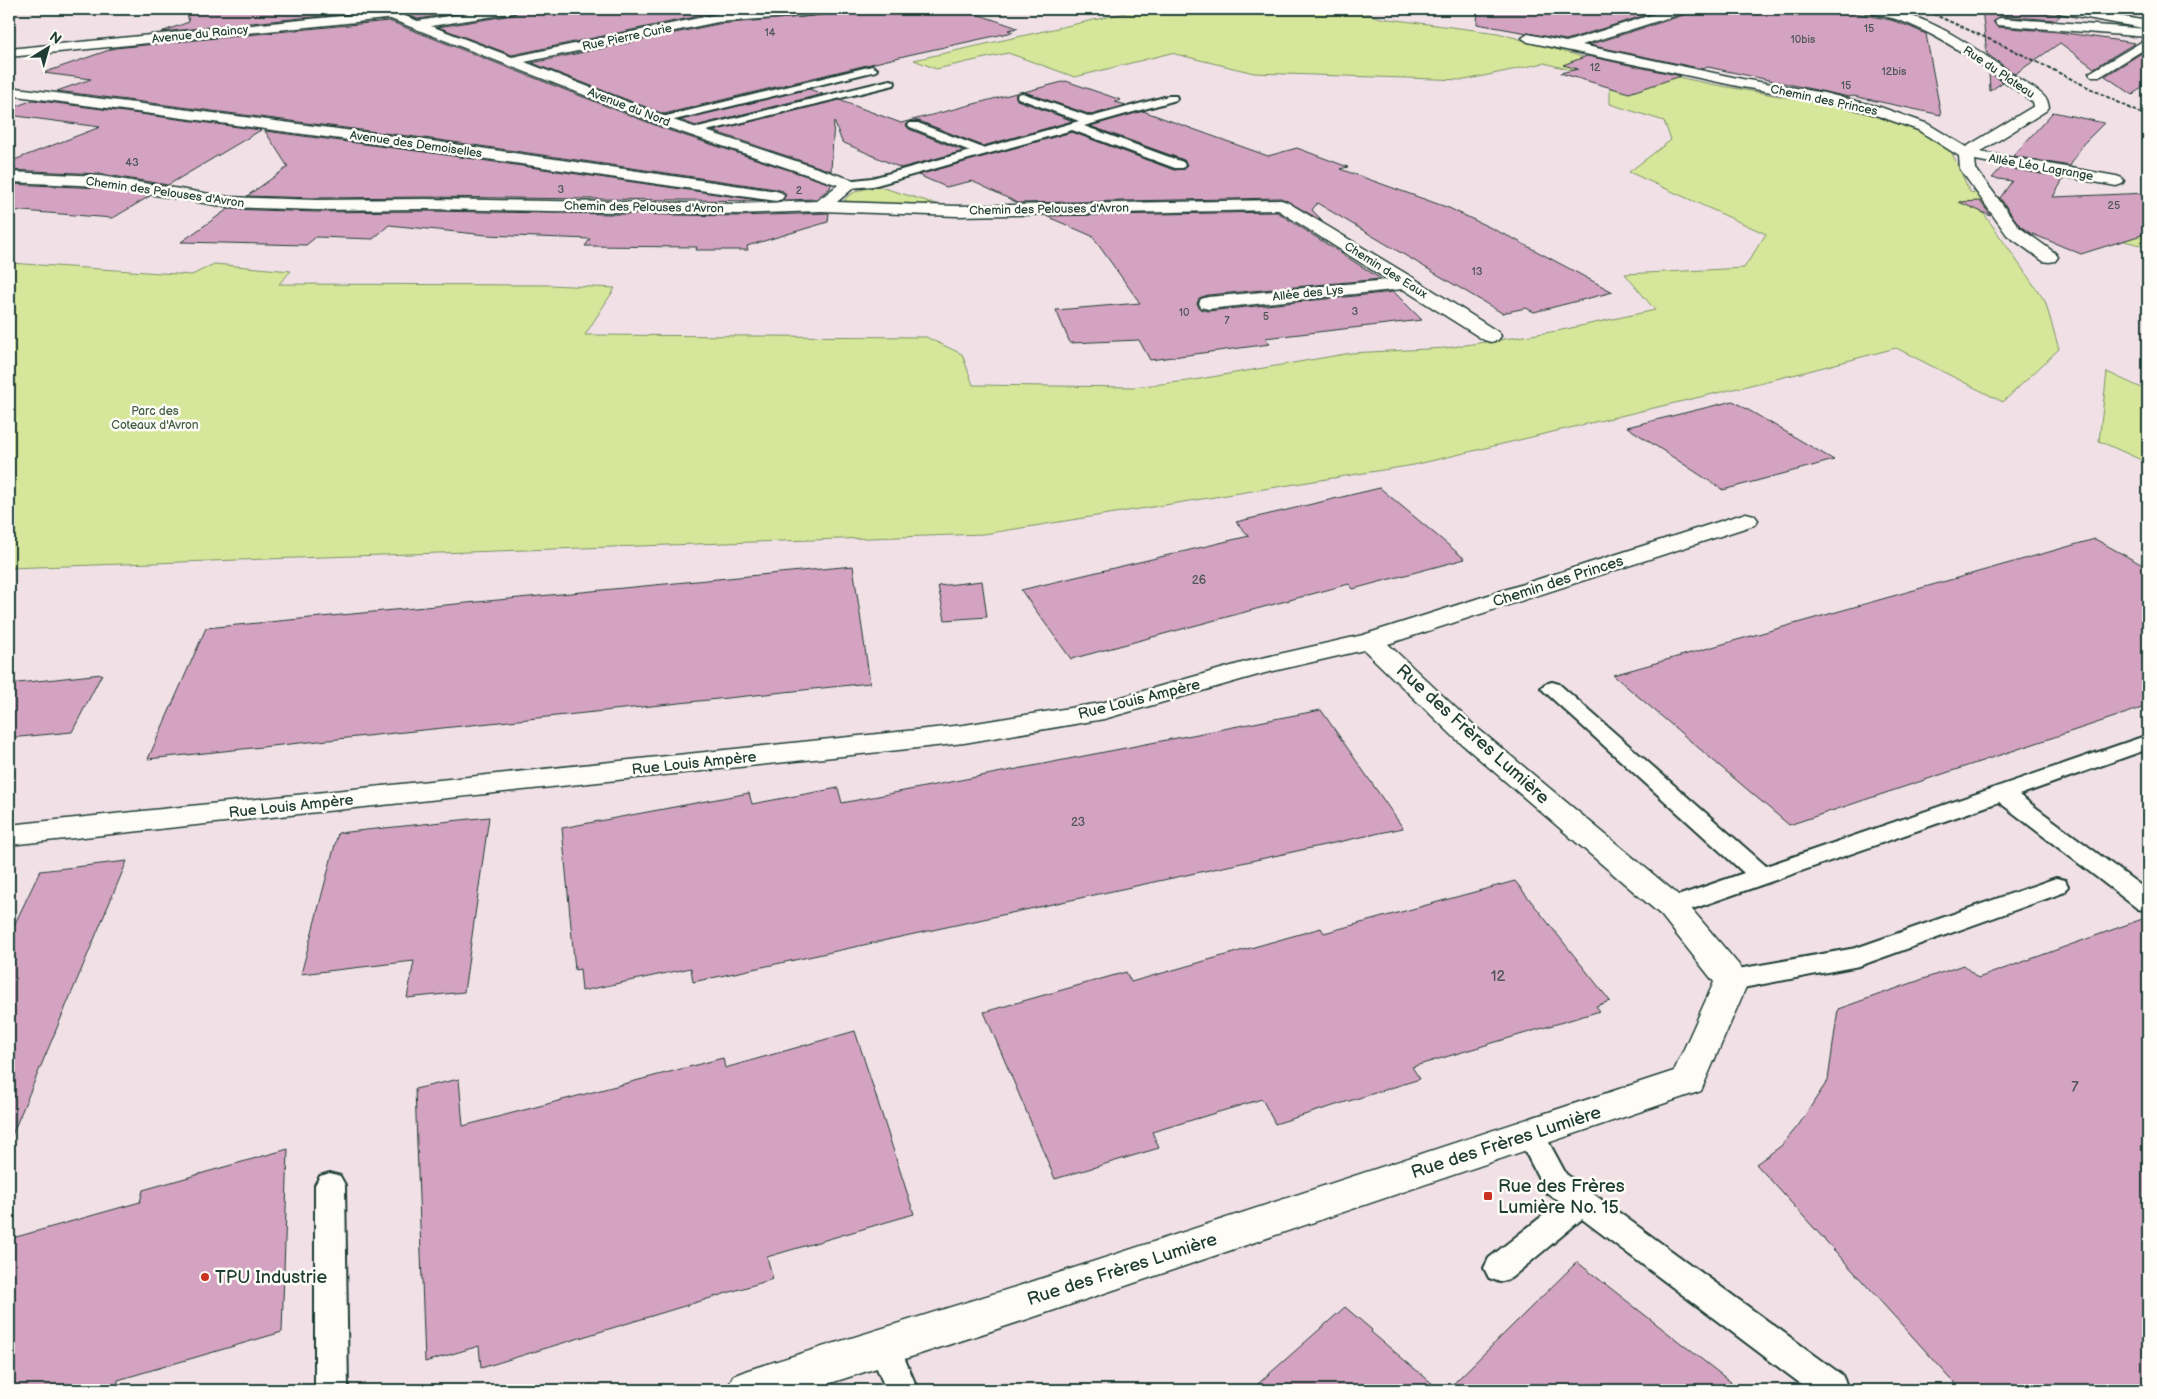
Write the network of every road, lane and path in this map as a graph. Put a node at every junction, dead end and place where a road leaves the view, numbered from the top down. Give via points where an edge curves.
1 (376, 9) edge
2 (513, 9) edge
3 (831, 9) edge
4 (1682, 9) edge
5 (1869, 9) edge
6 (2059, 9) edge
7 (392, 15) junction
8 (2001, 22) dead end
9 (417, 25) junction
10 (2148, 25) edge
11 (2148, 33) edge
12 (1528, 38) dead end
13 (2148, 42) edge
14 (1569, 46) junction
15 (9, 53) edge
16 (512, 61) junction
17 (872, 69) dead end
18 (2096, 73) dead end
19 (890, 84) dead end
20 (9, 91) edge
21 (1022, 96) dead end
22 (1172, 98) dead end
23 (662, 120) junction
24 (1090, 121) junction
25 (914, 124) dead end
26 (1072, 126) junction
27 (694, 131) junction
28 (981, 151) junction
29 (1966, 154) junction
30 (1179, 165) dead end
31 (9, 177) edge
32 (2116, 181) dead end
33 (850, 184) junction
34 (1281, 205) joint
35 (821, 206) junction
36 (2049, 257) dead end
37 (1409, 283) junction
38 (1208, 303) dead end
39 (1491, 336) dead end
40 (1746, 520) dead end
41 (1370, 641) junction
42 (1552, 688) dead end
43 (2148, 742) edge
44 (2002, 793) junction
45 (9, 835) edge
46 (1762, 876) junction
47 (2056, 886) dead end
48 (2147, 903) edge
49 (1672, 907) junction
50 (1732, 980) junction
51 (1530, 1134) junction
52 (330, 1185) dead end
53 (1582, 1202) junction
54 (1500, 1268) dead end
55 (884, 1347) junction
56 (1830, 1386) dead end
57 (332, 1390) edge
58 (748, 1390) edge
59 (902, 1390) edge

1 - 7 street, Avenue du Nord
2 - 9 street
3 - 16 street, Rue Pierre Curie via 718,18
4 - 14 street
5 - 29 street, Rue du Plateau via 1887,11 1946,37 2040,100 2042,107
6 - 10 street
7 - 9 street, Avenue du Nord
7 - 15 street, Avenue du Raincy
8 - 11 street
9 - 16 street, Avenue du Nord
12 - 14 street, Chemin des Princes
13 - 18 street
14 - 29 street, Chemin des Princes via 1875,110 1923,127
16 - 23 street, Avenue du Nord
17 - 23 lane
19 - 27 lane
20 - 35 street, Avenue des Demoiselles via 773,194 785,200
21 - 24 lane
22 - 24 lane
23 - 27 street, Avenue du Nord
24 - 26 lane
25 - 28 lane
26 - 28 lane
26 - 30 lane
27 - 33 street, Avenue du Nord
28 - 33 lane via 873,182
29 - 32 street, Allée Léo Lagrange
29 - 36 street via 1968,169 2013,232
31 - 35 street, Chemin des Pelouses d'Avron via 101,181 248,203 738,209
33 - 35 street
34 - 35 street, Chemin des Pelouses d'Avron via 957,211
34 - 37 street, Chemin des Eaux
37 - 38 street, Allée des Lys
37 - 39 street, Chemin des Eaux
40 - 41 street, Chemin des Princes
41 - 45 street, Rue Louis Ampère via 1258,667 1104,711 964,734
41 - 49 street, Rue des Frères Lumière via 1466,733
42 - 46 lane
43 - 44 lane
44 - 46 lane
44 - 48 lane
46 - 49 lane
47 - 50 lane via 1859,958
49 - 50 street, Rue des Frères Lumière
50 - 51 street, Rue des Frères Lumière via 1688,1081
51 - 53 lane via 1556,1183
51 - 55 street, Rue des Frères Lumière
52 - 57 lane
53 - 54 lane
53 - 56 lane
55 - 58 street, Rue des Frères Lumière
55 - 59 lane

